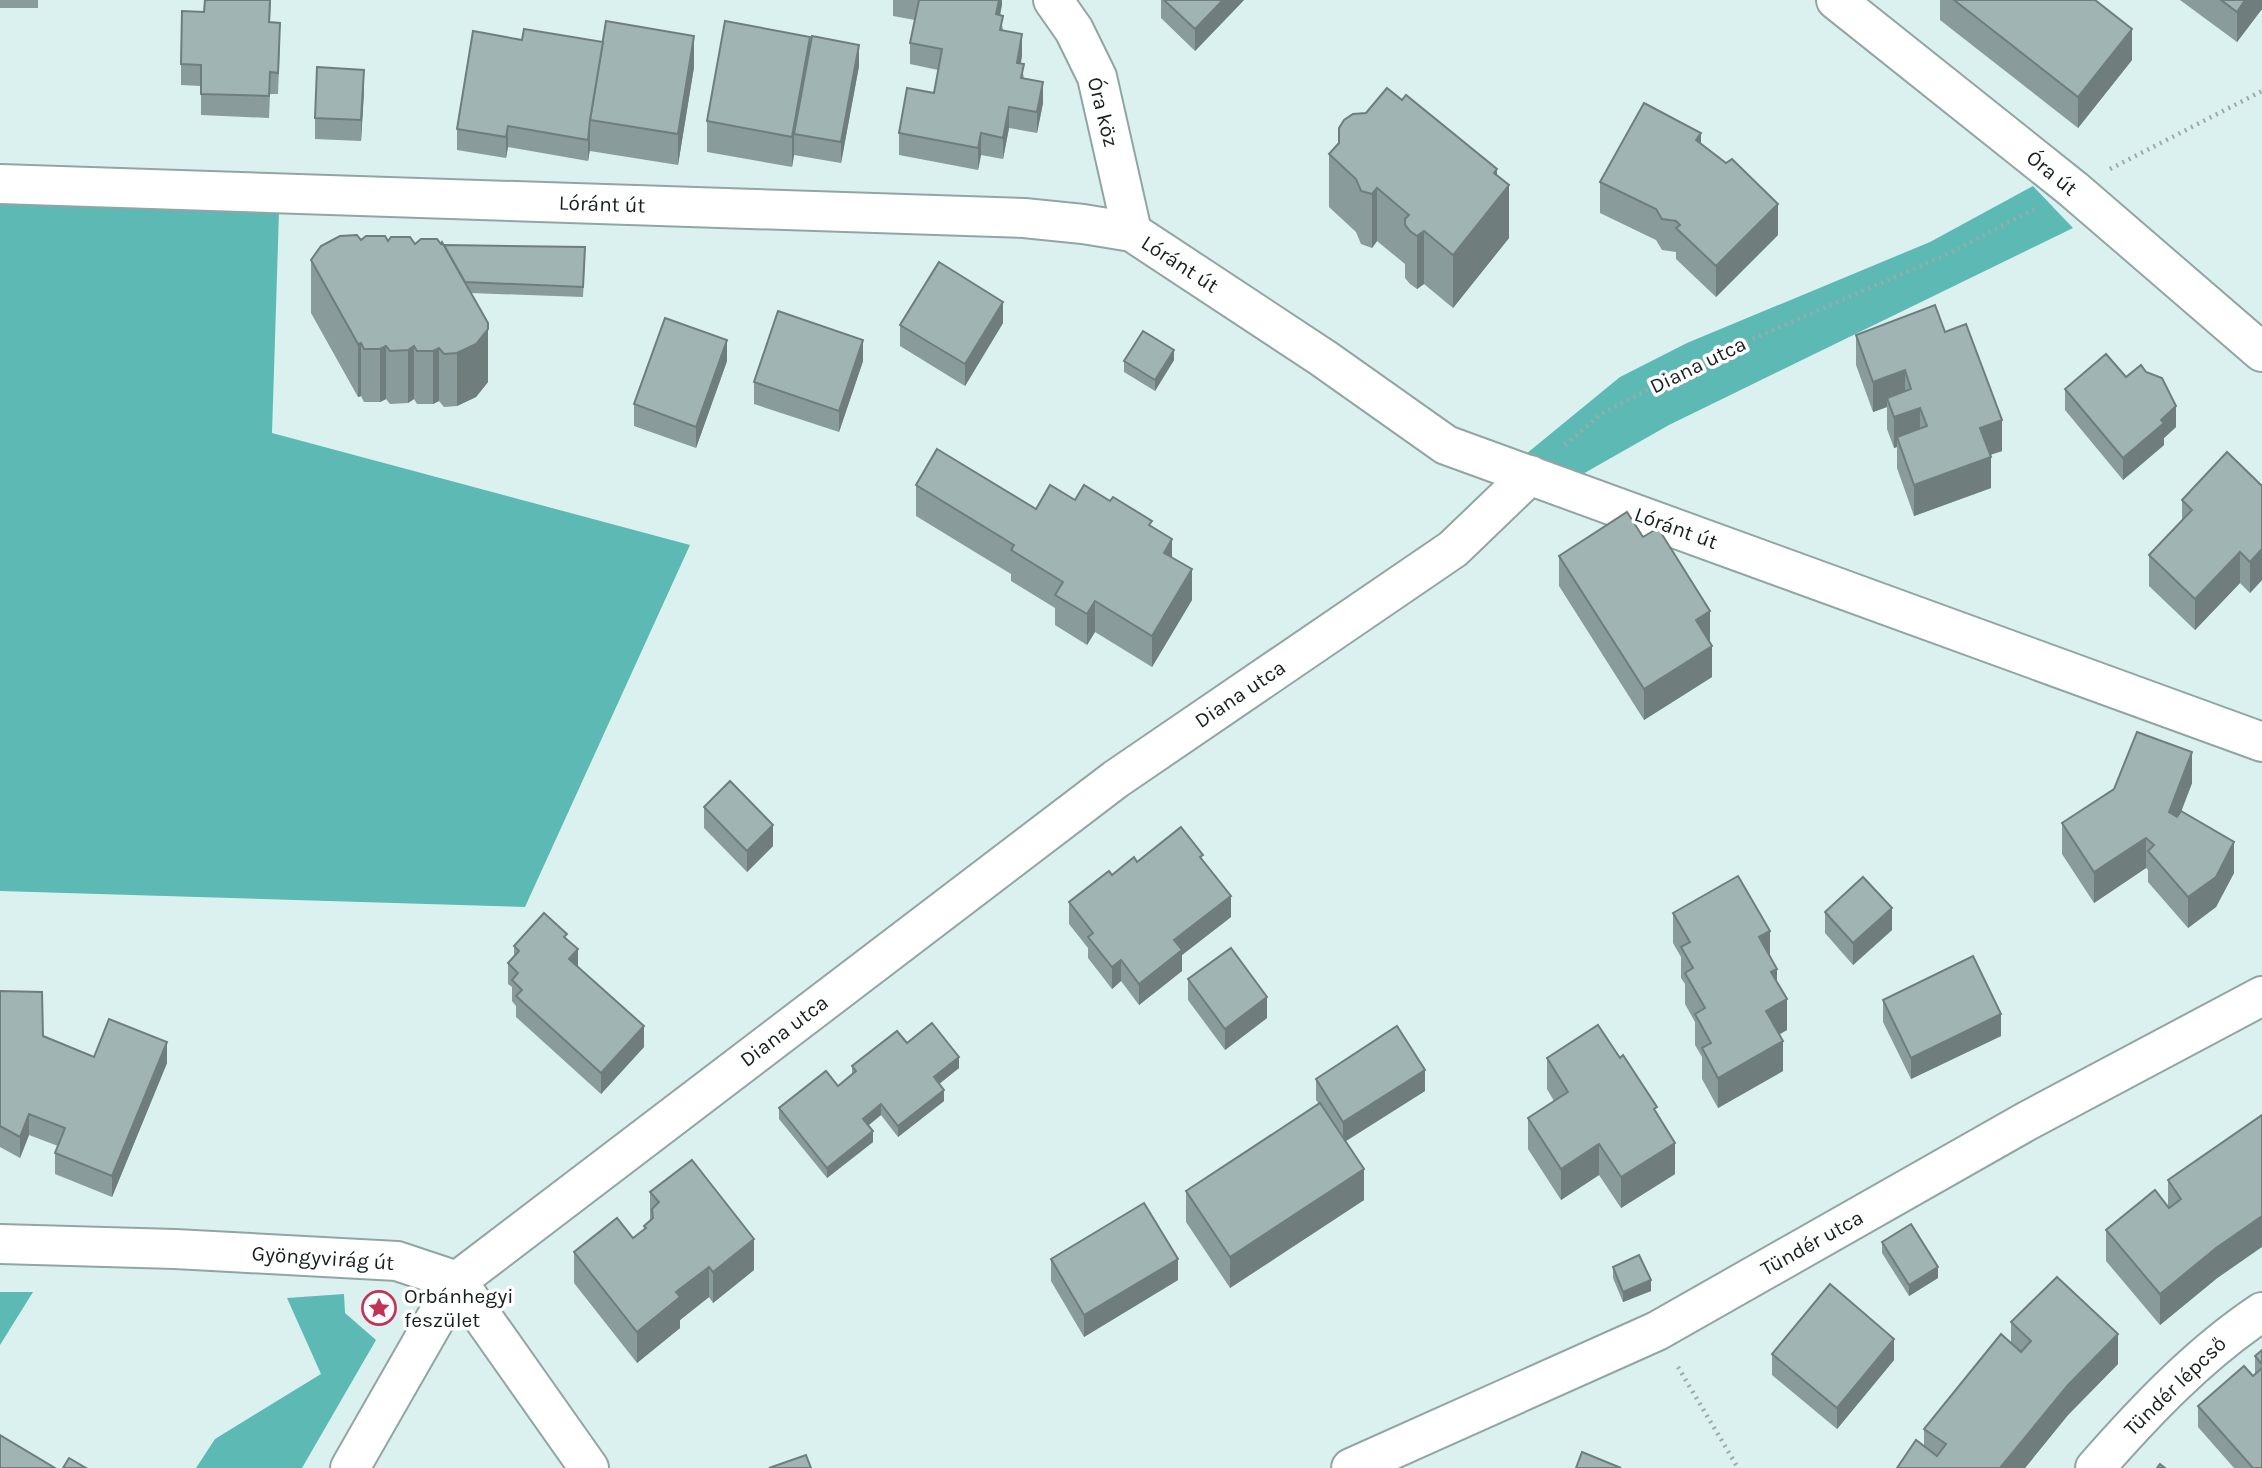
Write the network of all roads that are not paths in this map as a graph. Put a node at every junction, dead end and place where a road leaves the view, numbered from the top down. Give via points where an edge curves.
1 (1053, 0) edge
2 (1836, 0) edge
3 (0, 184) edge
4 (1132, 232) junction
5 (2262, 352) edge
6 (1530, 475) junction
7 (2262, 742) edge
8 (2262, 996) edge
9 (0, 1244) edge
10 (457, 1281) junction
11 (2262, 1312) edge
12 (350, 1468) edge
13 (589, 1468) edge
14 (1351, 1468) edge
15 (2095, 1468) edge

1 - 4 street, Óra köz via 1097,77
2 - 5 street, Óra út via 2073,189
3 - 4 street, Lóránt út via 1024,218
4 - 6 street, Lóránt út via 1446,445
6 - 7 street, Lóránt út
6 - 10 street, Diana utca via 1453,548 1116,779
8 - 14 street, Tündér utca via 2027,1121 1657,1331
9 - 10 street, Gyöngyvirág út via 397,1261
10 - 12 street, Diana utca
10 - 13 street
11 - 15 street, Tündér lépcső via 2227,1336 2131,1427

